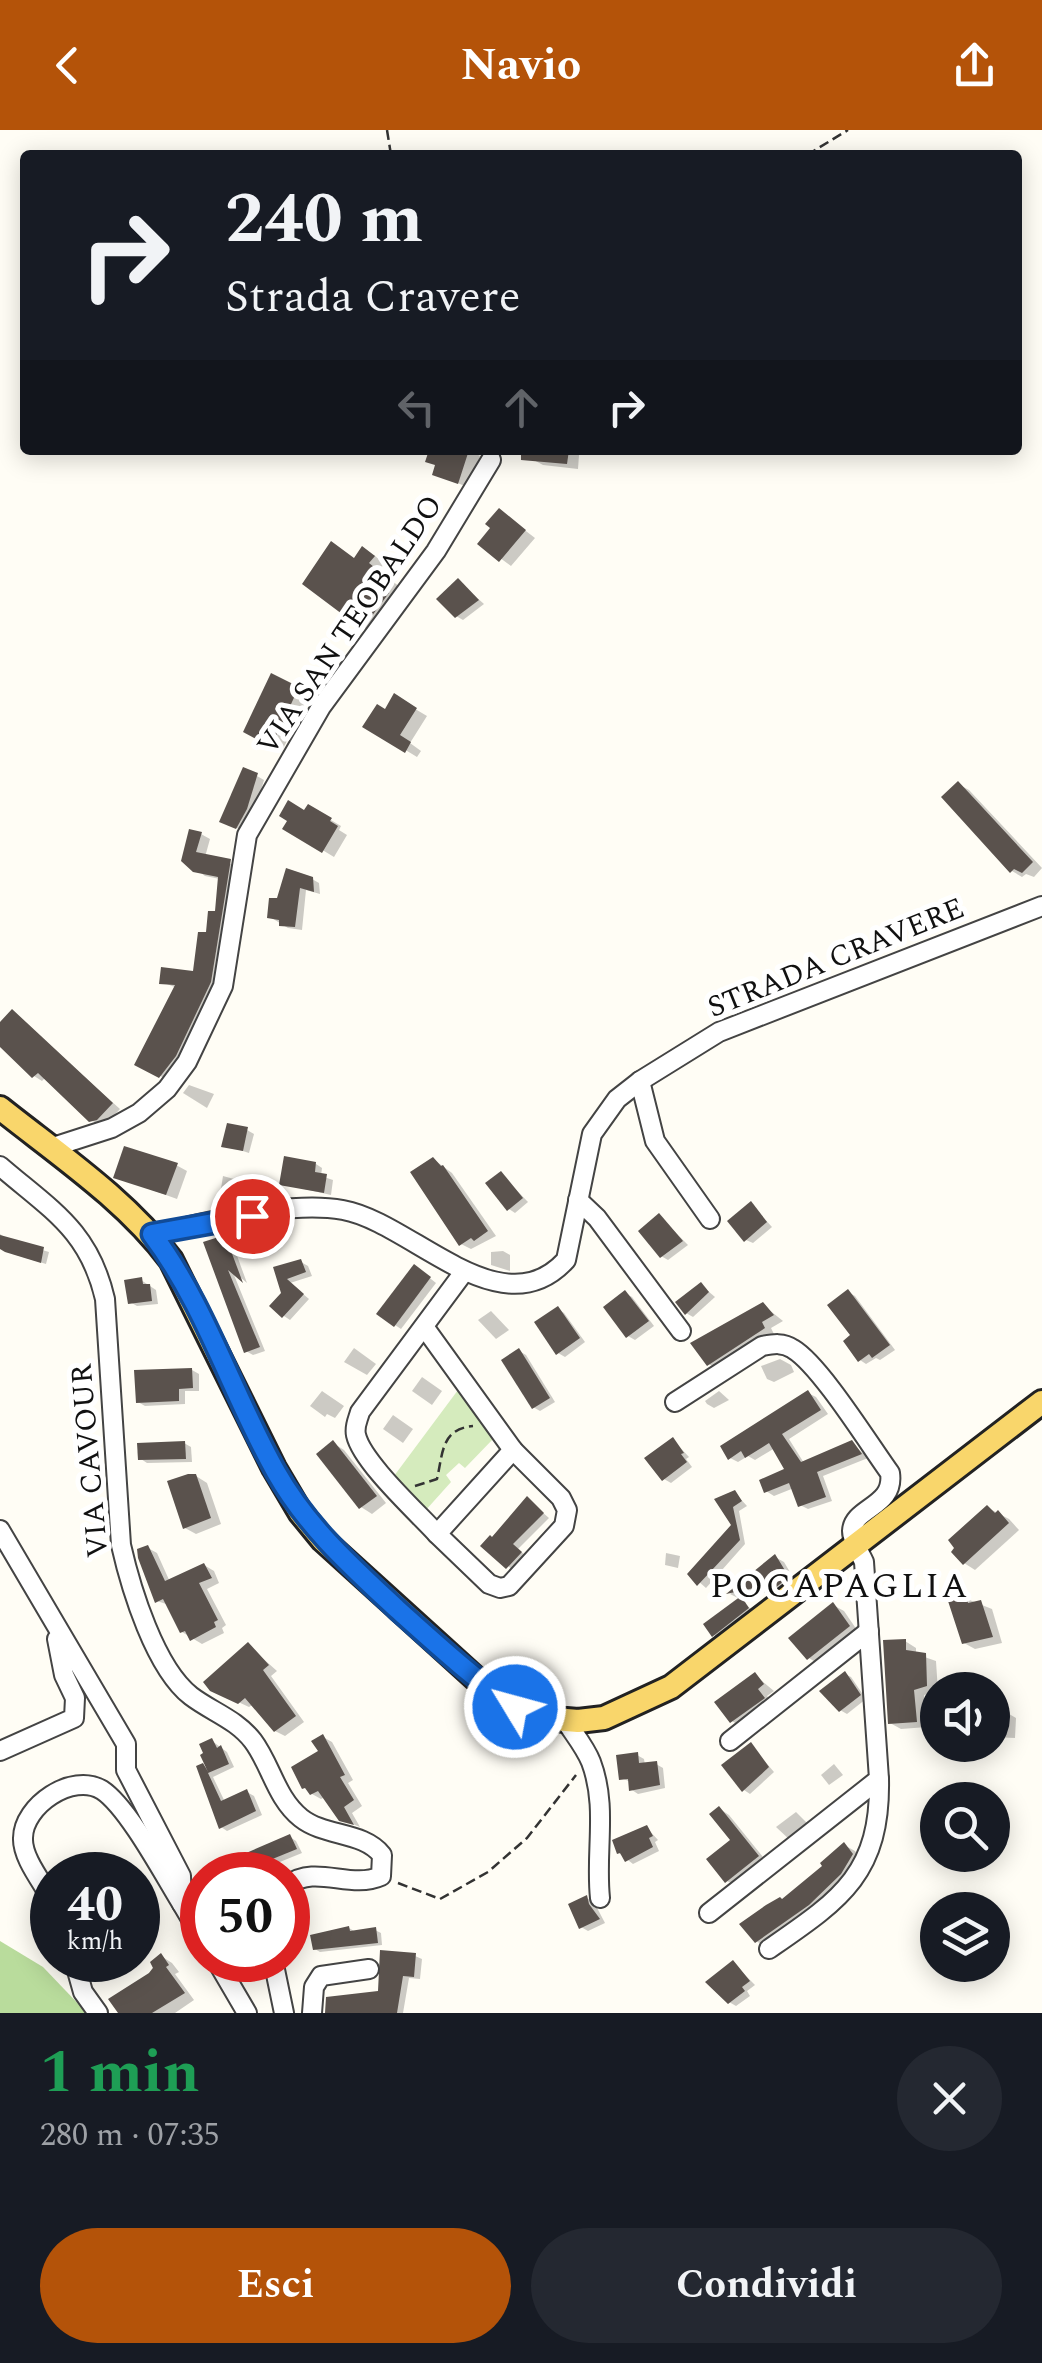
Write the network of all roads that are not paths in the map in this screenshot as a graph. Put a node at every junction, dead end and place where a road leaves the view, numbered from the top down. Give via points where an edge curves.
1 (491, 460) dead end
2 (1042, 906) edge
3 (640, 1081) junction
4 (0, 1108) edge
5 (50, 1148) junction
6 (0, 1166) edge
7 (578, 1200) junction
8 (710, 1219) dead end
9 (152, 1234) junction
10 (464, 1272) junction
11 (424, 1328) junction
12 (681, 1330) dead end
13 (674, 1402) dead end
14 (1042, 1402) edge
15 (513, 1450) junction
16 (0, 1530) edge
17 (437, 1534) junction
18 (856, 1544) junction
19 (54, 1624) junction
20 (869, 1631) junction
21 (565, 1720) junction
22 (730, 1741) dead end
23 (0, 1751) edge
24 (879, 1779) junction
25 (149, 1852) edge
26 (30, 1858) edge
27 (160, 1870) edge
28 (180, 1874) edge
29 (310, 1877) edge
30 (600, 1898) dead end
31 (180, 1901) edge
32 (709, 1914) dead end
33 (769, 1950) dead end
34 (368, 1969) dead end
35 (80, 1982) edge
36 (229, 1982) edge
37 (278, 1982) edge
38 (98, 2013) edge
39 (247, 2013) edge
40 (284, 2013) edge
41 (312, 2013) edge

1 - 5 street, VIA SAN TEOBALDO via 436,551 320,707 247,836 223,986 187,1062 139,1113
2 - 3 street, STRADA CRAVERE via 719,1032
3 - 7 street, STRADA CRAVERE via 617,1098 592,1134
3 - 8 street via 656,1140
4 - 5 main road
5 - 9 main road
6 - 29 street, VIA CAVOUR via 73,1229 99,1272 121,1545 144,1618 176,1681 242,1728 295,1813 322,1832 382,1855 381,1876 367,1882
7 - 10 street, STRADA CRAVERE via 566,1260 552,1275 502,1282
7 - 12 street
9 - 10 street, STRADA CRAVERE via 279,1211 344,1210 371,1218
9 - 21 main road via 181,1275 274,1468 323,1540 484,1686 515,1707
10 - 11 street
11 - 15 street
11 - 17 street via 360,1412 356,1439
13 - 18 street via 762,1346 791,1348 890,1473 888,1493 854,1524
14 - 18 main road
15 - 17 street
15 - 17 street via 561,1498 564,1526 500,1588
16 - 19 street
18 - 20 street via 864,1562
18 - 21 main road via 671,1687 604,1718
19 - 23 street via 75,1698 74,1718
19 - 28 street via 126,1744 126,1770
20 - 22 street
20 - 24 street
21 - 30 street via 589,1758 601,1805
24 - 32 street
24 - 33 street via 876,1836 860,1870 844,1893
25 - 26 street via 120,1807 105,1792 84,1786 36,1806 22,1835
27 - 31 street
34 - 41 street via 321,1976
35 - 38 street
36 - 39 street
37 - 40 street

